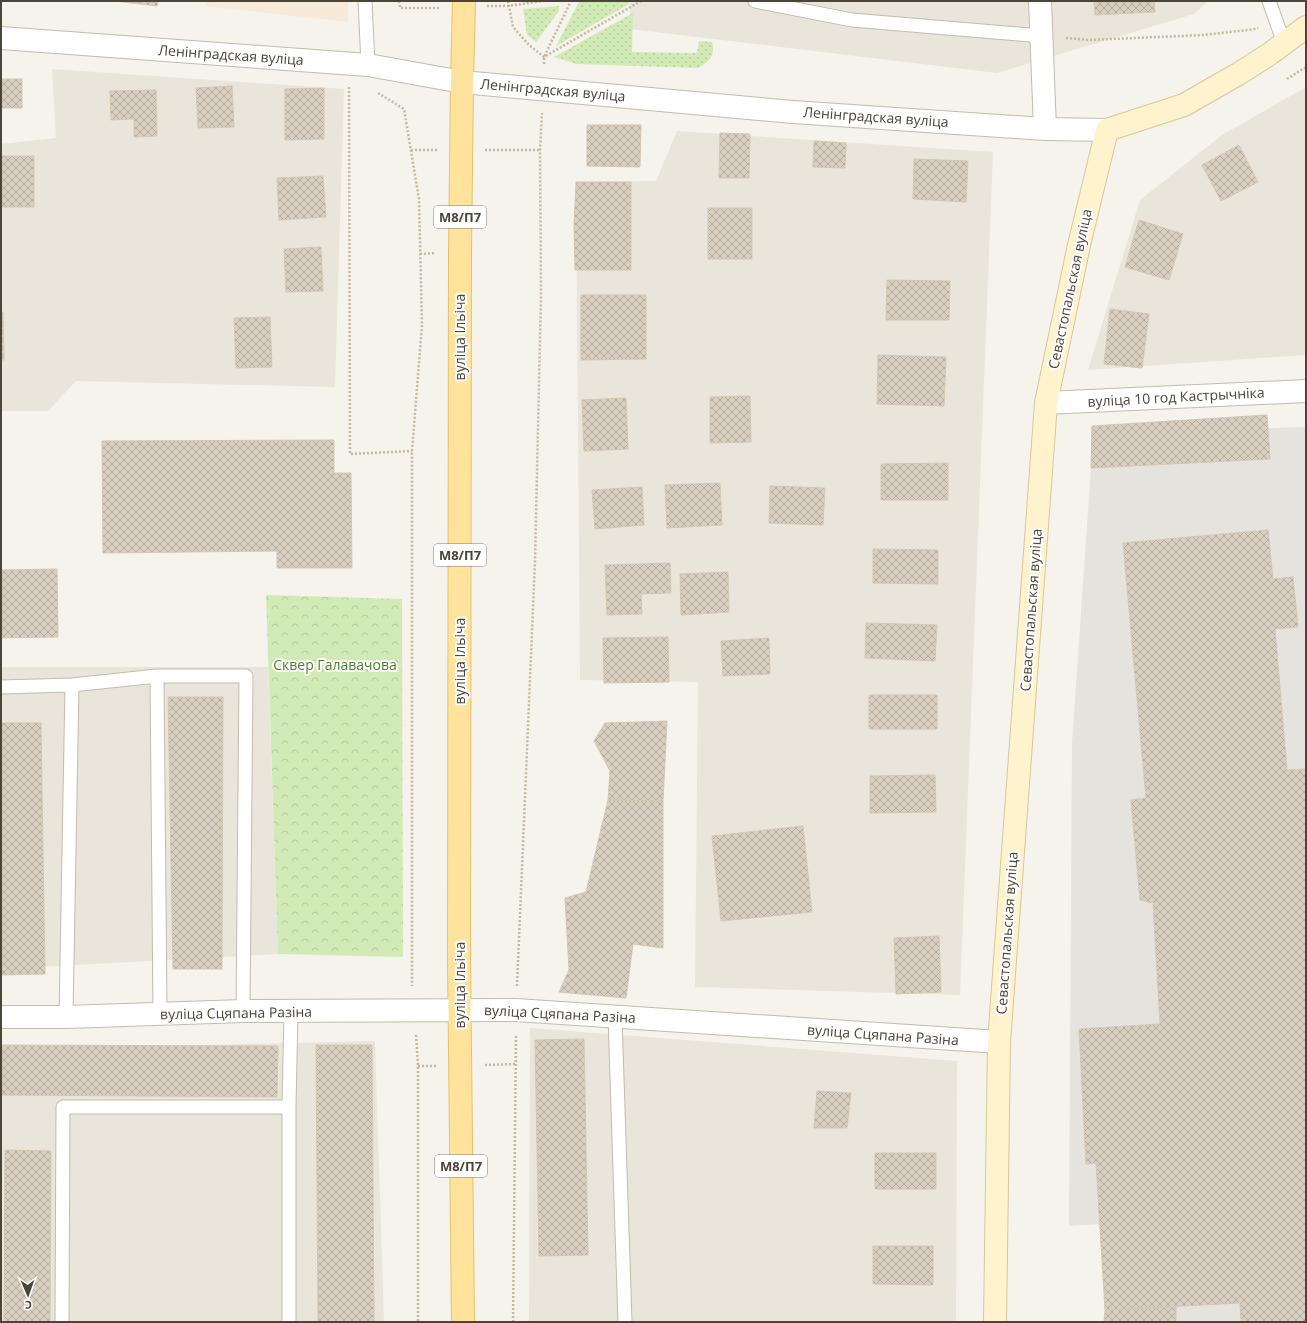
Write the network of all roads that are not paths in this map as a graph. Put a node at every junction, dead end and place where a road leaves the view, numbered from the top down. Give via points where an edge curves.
1 (365, 1) edge
2 (464, 1) edge
3 (755, 1) edge
4 (1040, 1) edge
5 (1269, 1) edge
6 (1306, 27) edge
7 (1042, 36) junction
8 (1, 38) edge
9 (1284, 43) junction
10 (368, 65) junction
11 (462, 82) junction
12 (1044, 129) junction
13 (1107, 130) junction
14 (1306, 391) edge
15 (1046, 403) junction
16 (157, 676) junction
17 (72, 685) junction
18 (1, 687) edge
19 (460, 1009) junction
20 (243, 1011) junction
21 (291, 1012) junction
22 (160, 1014) junction
23 (1, 1017) edge
24 (66, 1017) junction
25 (615, 1017) junction
26 (999, 1042) junction
27 (289, 1107) junction
28 (62, 1322) edge
29 (289, 1322) edge
30 (463, 1322) edge
31 (625, 1322) edge
32 (994, 1322) edge

1 - 10 lane
2 - 11 main road, вуліца Ільіча / М8/П7
3 - 7 lane via 852,20
4 - 7 street
5 - 9 lane
6 - 9 street
7 - 12 street
8 - 10 street, Ленінградская вуліца
9 - 13 street via 1240,73 1184,105
10 - 11 street, Ленінградская вуліца
11 - 12 street, Ленінградская вуліца via 793,112
11 - 19 main road, вуліца Ільіча / М8/П7
12 - 13 street, Ленінградская вуліца
13 - 15 street, Севастопальская вуліца via 1079,245
14 - 15 street, вуліца 10 год Кастрычніка
15 - 26 street, Севастопальская вуліца
16 - 17 lane
16 - 20 lane via 246,676
16 - 22 lane
17 - 18 lane
17 - 24 lane
19 - 21 street, вуліца Сцяпана Разіна
19 - 25 street, вуліца Сцяпана Разіна
19 - 30 main road, вуліца Ільіча / М8/П7
20 - 21 street, вуліца Сцяпана Разіна
20 - 22 street, вуліца Сцяпана Разіна
21 - 27 lane
22 - 24 street, вуліца Сцяпана Разіна
23 - 24 street, вуліца Сцяпана Разіна
25 - 26 street, вуліца Сцяпана Разіна
25 - 31 lane
26 - 32 street, Севастопальская вуліца
27 - 28 lane via 63,1107
27 - 29 lane

